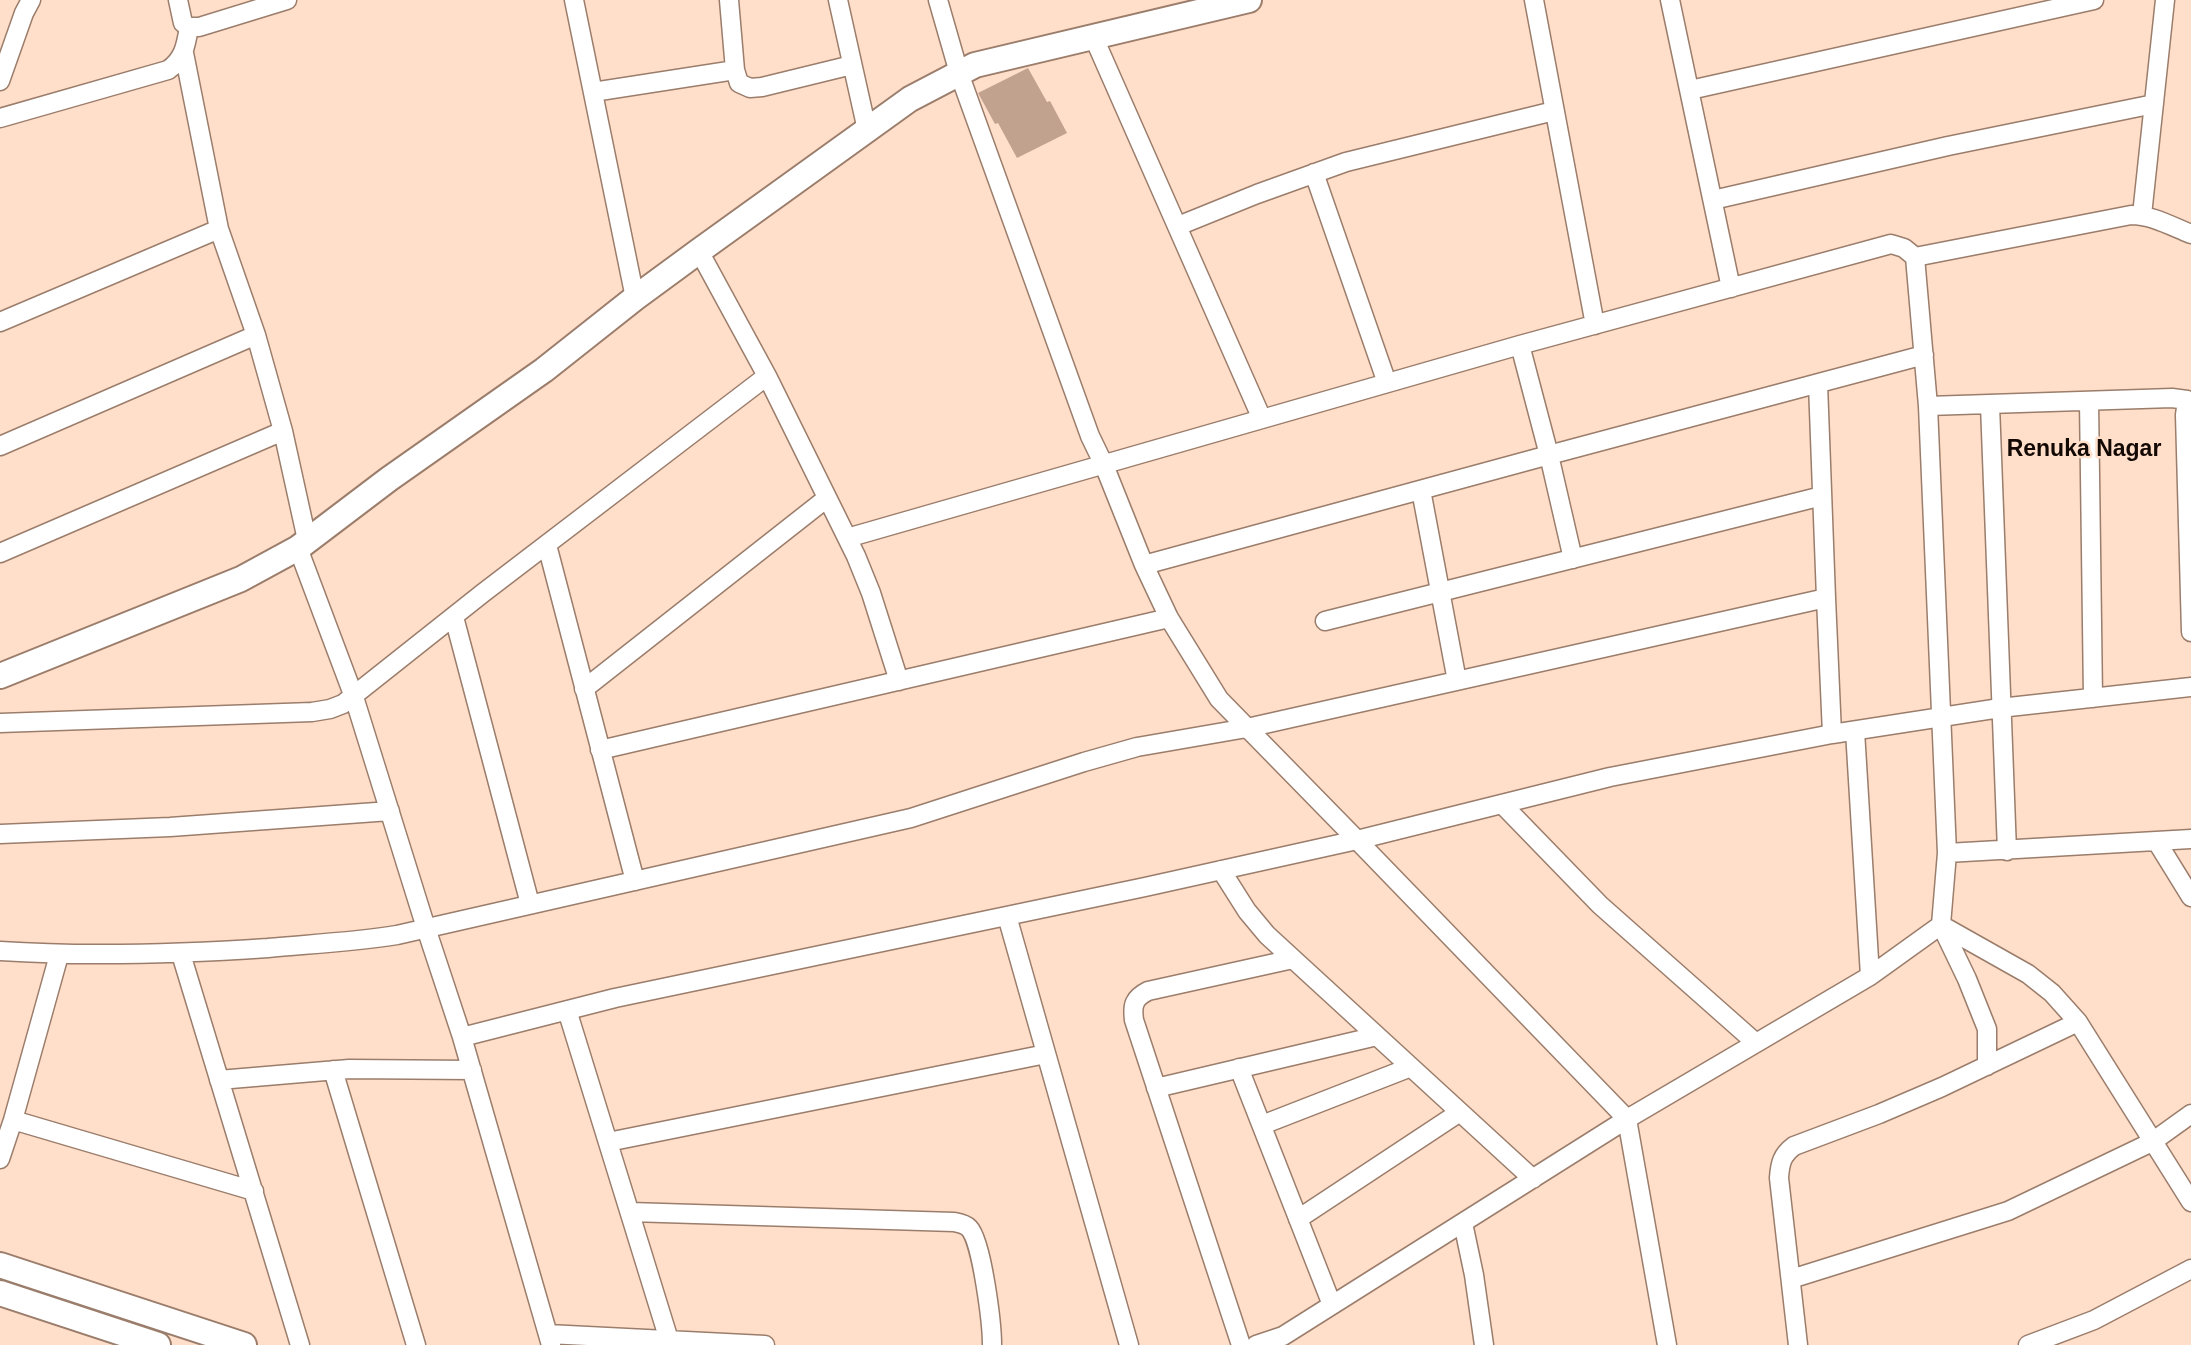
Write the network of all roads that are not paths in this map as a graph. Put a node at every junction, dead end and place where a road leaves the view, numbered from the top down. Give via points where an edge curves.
1 (31, 0) edge
2 (178, 0) edge
3 (287, 0) edge
4 (574, 0) edge
5 (729, 0) edge
6 (838, 0) edge
7 (938, 0) edge
8 (1249, 0) edge
9 (1534, 0) edge
10 (1670, 0) edge
11 (2094, 0) edge
12 (2165, 0) edge
13 (189, 27) junction
14 (1094, 38) junction
15 (184, 52) junction
16 (852, 65) junction
17 (735, 69) junction
18 (959, 73) junction
19 (0, 81) edge
20 (1690, 90) junction
21 (593, 92) junction
22 (2154, 104) junction
23 (1554, 111) junction
24 (0, 118) edge
25 (867, 130) junction
26 (1314, 173) junction
27 (1713, 200) junction
28 (2142, 215) junction
29 (1178, 226) junction
30 (219, 229) junction
31 (2191, 234) edge
32 (699, 251) junction
33 (1915, 257) junction
34 (1731, 288) junction
35 (635, 298) junction
36 (0, 322) edge
37 (1595, 324) junction
38 (256, 335) junction
39 (1520, 345) junction
40 (1924, 355) junction
41 (767, 376) junction
42 (1387, 383) junction
43 (1818, 384) junction
44 (2189, 400) edge
45 (2090, 401) junction
46 (1990, 405) junction
47 (1928, 406) junction
48 (1262, 419) junction
49 (283, 431) junction
50 (0, 446) edge
51 (1549, 455) junction
52 (1104, 465) junction
53 (1420, 490) junction
54 (1822, 496) junction
55 (827, 498) junction
56 (847, 538) junction
57 (302, 544) junction
58 (547, 545) junction
59 (0, 553) edge
60 (1573, 559) junction
61 (1143, 565) junction
62 (1440, 592) junction
63 (1826, 598) junction
64 (454, 617) junction
65 (1169, 618) junction
66 (1325, 621) dead end
67 (2191, 632) edge
68 (0, 676) edge
69 (900, 681) junction
70 (1457, 681) junction
71 (2191, 687) edge
72 (584, 689) junction
73 (354, 697) junction
74 (2092, 698) junction
75 (2000, 708) junction
76 (1940, 718) junction
77 (0, 723) edge
78 (1247, 728) junction
79 (1855, 731) junction
80 (1832, 734) junction
81 (600, 750) junction
82 (1502, 804) junction
83 (390, 811) junction
84 (0, 834) edge
85 (2191, 839) edge
86 (1357, 840) junction
87 (2157, 842) junction
88 (2007, 851) junction
89 (1947, 853) junction
90 (1221, 870) junction
91 (635, 881) junction
92 (2191, 897) edge
93 (530, 904) junction
94 (1007, 916) junction
95 (1941, 925) junction
96 (426, 928) junction
97 (0, 951) edge
98 (181, 954) junction
99 (59, 955) junction
100 (1293, 959) junction
101 (1870, 976) junction
102 (567, 1010) junction
103 (2078, 1022) junction
104 (1377, 1036) junction
105 (462, 1037) junction
106 (1756, 1043) junction
107 (1046, 1054) junction
108 (1987, 1066) junction
109 (1410, 1067) junction
110 (1239, 1068) junction
111 (333, 1070) junction
112 (471, 1070) junction
113 (219, 1080) junction
114 (1156, 1088) junction
115 (1460, 1112) junction
116 (2191, 1114) edge
117 (1627, 1119) junction
118 (13, 1120) junction
119 (1262, 1125) junction
120 (608, 1142) junction
121 (2152, 1142) junction
122 (0, 1159) edge
123 (1533, 1179) junction
124 (254, 1191) junction
125 (2191, 1202) edge
126 (630, 1212) junction
127 (1298, 1219) junction
128 (1463, 1223) junction
129 (0, 1265) edge
130 (2191, 1269) edge
131 (1791, 1279) junction
132 (0, 1293) edge
133 (1332, 1305) junction
134 (550, 1340) edge
135 (670, 1340) junction
136 (158, 1345) edge
137 (244, 1345) edge
138 (300, 1345) edge
139 (415, 1345) edge
140 (765, 1345) edge
141 (992, 1345) edge
142 (1129, 1345) edge
143 (1241, 1345) edge
144 (1256, 1345) edge
145 (1484, 1345) edge
146 (1667, 1345) edge
147 (1798, 1345) edge
148 (2028, 1345) edge

1 - 19 street
2 - 13 street via 183,23
3 - 13 street
4 - 21 street
5 - 17 street
6 - 16 street
7 - 18 street
8 - 14 main road
9 - 23 street
10 - 20 street
11 - 20 street
12 - 22 street
13 - 15 street
14 - 18 main road via 975,65
14 - 29 street
15 - 24 street via 168,69
15 - 30 street
16 - 17 street via 750,88 739,83
16 - 25 street
17 - 21 street
18 - 25 main road via 910,99
18 - 52 street
20 - 27 street
21 - 35 street
22 - 27 street
22 - 28 street
23 - 26 street
23 - 37 street
25 - 32 main road
26 - 29 street
26 - 42 street
27 - 34 street
28 - 31 street
28 - 33 street
29 - 48 street
30 - 36 street
30 - 38 street
32 - 35 main road
32 - 41 street
33 - 34 street via 1891,244
33 - 40 street
34 - 37 street
35 - 57 main road via 544,370
37 - 39 street
38 - 49 street
38 - 50 street
39 - 42 street
39 - 51 street
40 - 43 street
40 - 47 street
41 - 55 street
41 - 58 street
42 - 48 street
43 - 51 street
43 - 54 street
44 - 45 street
44 - 67 street via 2185,415
45 - 46 street
45 - 74 street
46 - 47 street
46 - 75 street
47 - 76 street
48 - 52 street
49 - 57 street
49 - 59 street
51 - 53 street
51 - 60 street
52 - 56 street
52 - 61 street
53 - 61 street
53 - 62 street
54 - 60 street
54 - 63 street
55 - 56 street
55 - 72 street
56 - 69 street
57 - 68 main road via 242,579
57 - 73 street
58 - 64 street
58 - 72 street
60 - 62 street
61 - 65 street
62 - 66 street
62 - 70 street
63 - 70 street
63 - 80 street
64 - 73 street
64 - 93 street
65 - 69 street
65 - 78 street via 1219,699
69 - 81 street
70 - 78 street
71 - 74 street
72 - 81 street
73 - 77 street via 312,712
73 - 83 street
74 - 75 street
75 - 76 street
75 - 88 street
76 - 79 street
76 - 89 street
78 - 86 street
78 - 91 street via 1137,747 911,818
79 - 80 street
79 - 101 street
80 - 82 street via 1610,777
81 - 91 street
82 - 86 street
82 - 106 street via 1600,905
83 - 84 street
83 - 96 street
85 - 87 street
86 - 90 street
86 - 117 street
87 - 88 street
87 - 92 street
88 - 89 street
89 - 95 street
90 - 94 street
90 - 100 street via 1247,911
91 - 93 street
93 - 96 street
94 - 102 street
94 - 107 street
95 - 101 street
95 - 103 street via 2028,974
95 - 108 street via 1987,1029
96 - 98 street via 358,941
96 - 105 street
97 - 99 street
98 - 99 street
98 - 113 street
99 - 118 street
100 - 104 street
100 - 114 street via 1137,997 1133,1020
101 - 106 street
102 - 105 street
102 - 120 street
103 - 108 street
103 - 121 street
104 - 109 street
104 - 110 street
105 - 112 street
106 - 117 street
107 - 120 street
107 - 142 street
108 - 131 street via 1784,1153 1779,1178
109 - 115 street
109 - 119 street
110 - 114 street
110 - 119 street
111 - 112 street
111 - 113 street
111 - 139 street
112 - 134 street
113 - 124 street
114 - 143 street
115 - 123 street
115 - 127 street
116 - 121 street
117 - 123 street
117 - 146 street
118 - 122 street
118 - 124 street
119 - 127 street
120 - 126 street
121 - 125 street
121 - 131 street via 2008,1210
123 - 128 street
124 - 138 street
126 - 135 street
126 - 141 street via 963,1224 975,1238 989,1299
127 - 133 street
128 - 133 street
128 - 145 street
129 - 137 main road
130 - 148 street via 2094,1320
131 - 147 street
132 - 136 main road
133 - 144 street via 1283,1336
134 - 135 street
135 - 140 street

